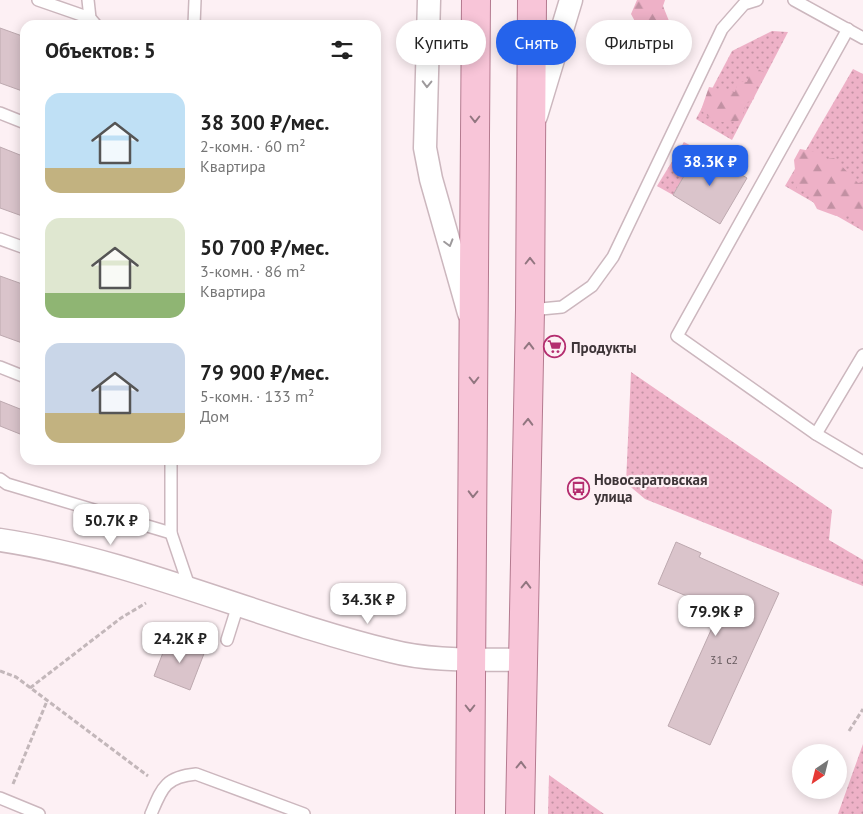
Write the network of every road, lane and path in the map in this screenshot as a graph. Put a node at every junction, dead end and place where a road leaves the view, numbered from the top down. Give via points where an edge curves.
1 (38, 0) edge
2 (88, 0) edge
3 (195, 0) edge
4 (428, 0) edge
5 (476, 0) edge
6 (532, 0) edge
7 (572, 0) edge
8 (757, 0) edge
9 (794, 0) edge
10 (744, 2) edge
11 (90, 20) edge
12 (93, 20) edge
13 (194, 20) edge
14 (848, 29) junction
15 (863, 38) edge
16 (0, 113) edge
17 (20, 121) edge
18 (530, 136) junction
19 (0, 239) edge
20 (20, 246) edge
21 (530, 310) junction
22 (474, 331) junction
23 (863, 355) edge
24 (0, 367) edge
25 (20, 374) edge
26 (816, 434) junction
27 (863, 462) edge
28 (171, 465) edge
29 (2, 482) edge
30 (171, 533) junction
31 (0, 540) edge
32 (190, 590) junction
33 (148, 601) dead end
34 (238, 605) junction
35 (227, 640) dead end
36 (470, 659) junction
37 (524, 660) junction
38 (0, 671) edge
39 (30, 688) junction
40 (47, 701) junction
41 (863, 709) edge
42 (849, 731) dead end
43 (162, 787) junction
44 (3, 799) edge
45 (39, 814) edge
46 (151, 814) edge
47 (304, 814) edge
48 (470, 814) edge
49 (520, 814) edge

1 - 11 lane
2 - 12 lane
3 - 13 lane
4 -> 22 street via 426,148 431,179
5 -> 22 main road
6 - 18 main road
7 - 18 street
8 - 10 lane
9 - 14 lane
10 - 21 lane via 722,29 613,257 592,286 562,307
14 - 15 lane
14 - 26 lane via 677,336
16 - 17 lane
21 -> 18 main road
19 - 20 lane
37 -> 21 main road
22 -> 36 main road
23 - 26 lane
24 - 25 lane
26 - 27 lane
28 - 30 lane
29 - 30 lane
30 - 32 lane
31 - 32 street via 61,550
32 - 34 street
33 - 39 path
34 - 35 lane
34 - 36 street via 392,651
36 - 37 street
36 -> 48 main road
49 -> 37 main road
38 - 39 path via 16,677
39 - 40 path
40 - 43 path
40 - 44 path
41 - 42 path
43 - 46 lane
43 - 47 lane via 179,776 196,774
44 - 45 lane

